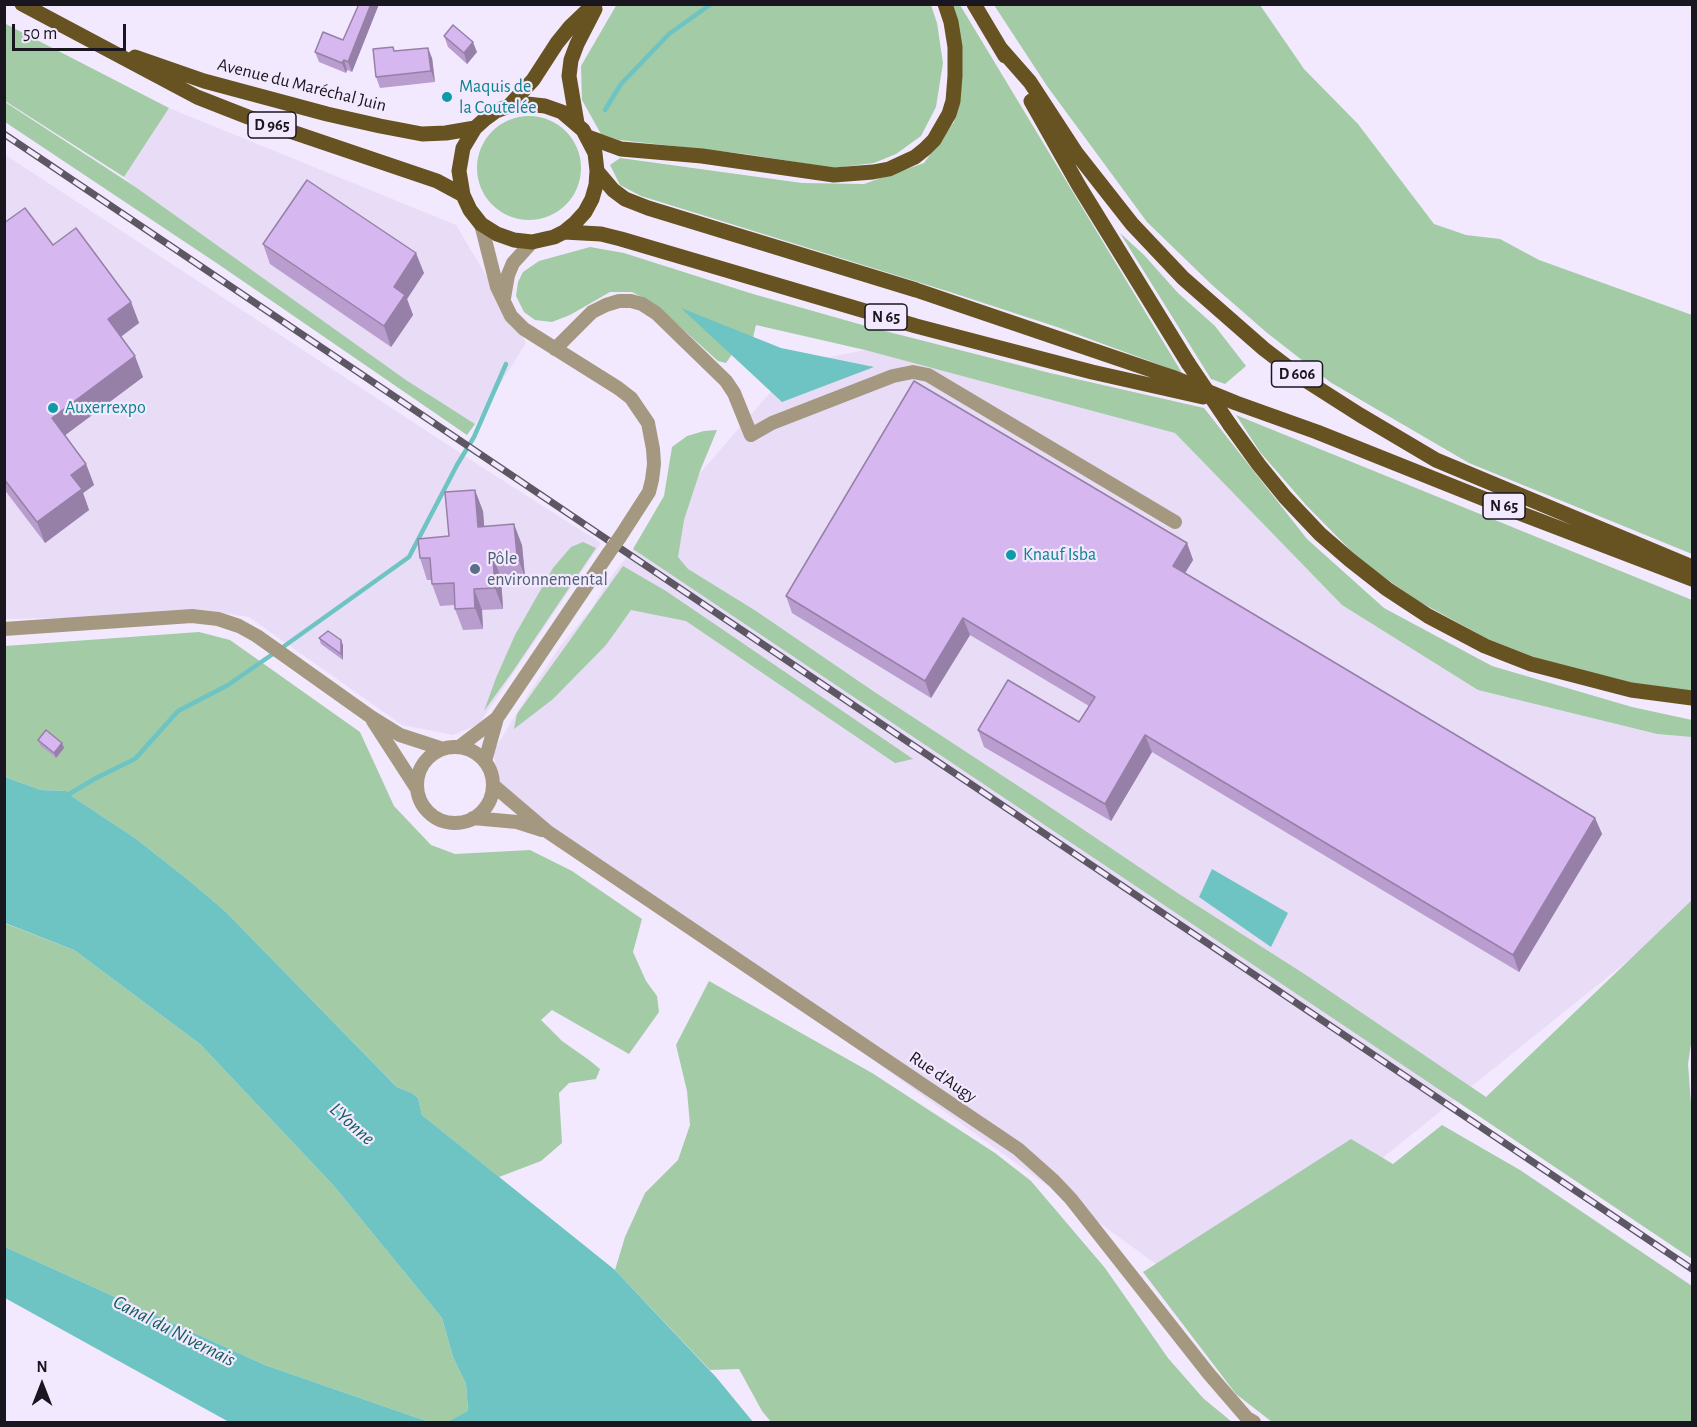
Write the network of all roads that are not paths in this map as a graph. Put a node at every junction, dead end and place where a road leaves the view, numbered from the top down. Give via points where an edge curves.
1 (22, 4) edge
2 (596, 4) edge
3 (945, 4) edge
4 (974, 4) edge
5 (88, 40) junction
6 (1001, 49) junction
7 (508, 106) junction
8 (577, 123) junction
9 (475, 128) junction
10 (588, 137) junction
11 (597, 171) junction
12 (462, 195) junction
13 (481, 224) junction
14 (564, 232) junction
15 (532, 242) junction
16 (504, 298) junction
17 (555, 349) junction
18 (1236, 403) junction
19 (1175, 522) dead end
20 (1692, 567) edge
21 (1692, 579) edge
22 (4, 629) edge
23 (1692, 698) edge
24 (371, 717) junction
25 (497, 718) junction
26 (459, 747) junction
27 (443, 748) junction
28 (485, 761) junction
29 (493, 785) junction
30 (417, 789) junction
31 (473, 818) junction
32 (548, 832) junction
33 (1254, 1422) edge

1 - 5 main road, Avenue du Maréchal Juin / D 965
2 - 7 main road via 570,27 533,80
2 - 8 main road via 571,60 569,76
3 - 10 main road via 955,47 949,114 925,149 889,169 865,173 808,172 621,149
4 - 6 main road, D 606
5 - 9 main road, Avenue du Maréchal Juin / D 965 via 204,81 337,117 422,134
5 - 12 main road, Avenue du Maréchal Juin / D 965 via 197,97 437,181
6 - 20 main road, D 606 via 1030,82 1077,154 1140,232 1190,285 1302,378 1436,460
6 - 23 main road, D 606, bridge via 1079,186 1188,363 1259,465 1320,534 1387,589 1485,646 1532,664 1631,690
7 - 8 main road via 545,106
7 - 9 main road
8 - 10 main road
9 - 12 main road via 463,148 459,171
10 - 11 main road
11 - 14 main road via 592,199 585,212
11 - 18 main road, N 65 via 619,195 648,208 927,293 1172,377
12 - 13 main road
13 - 15 main road via 496,234
13 - 16 street via 497,287
14 - 15 main road
14 - 18 main road, N 65 via 621,239 916,326 1092,372
15 - 16 street via 513,263
16 - 17 street via 516,322
17 - 19 street via 592,312 619,301 642,304 726,381 751,435 772,423 894,376 913,372 928,375
17 - 25 street, bridge via 624,393 638,408 648,423 653,449 652,480 649,492 620,537
18 - 21 main road, N 65
22 - 24 street via 192,616 218,618 278,650
24 - 27 street via 400,735
24 - 30 street
25 - 26 street
25 - 28 street
26 - 27 street
26 - 28 street
27 - 30 street via 423,764
28 - 29 street
29 - 31 street via 488,804
29 - 32 street, Rue d'Augy
30 - 31 street via 420,801 437,818 449,822
31 - 32 street, Rue d'Augy via 517,822
32 - 33 street, Rue d'Augy via 1018,1149 1071,1199 1209,1374

